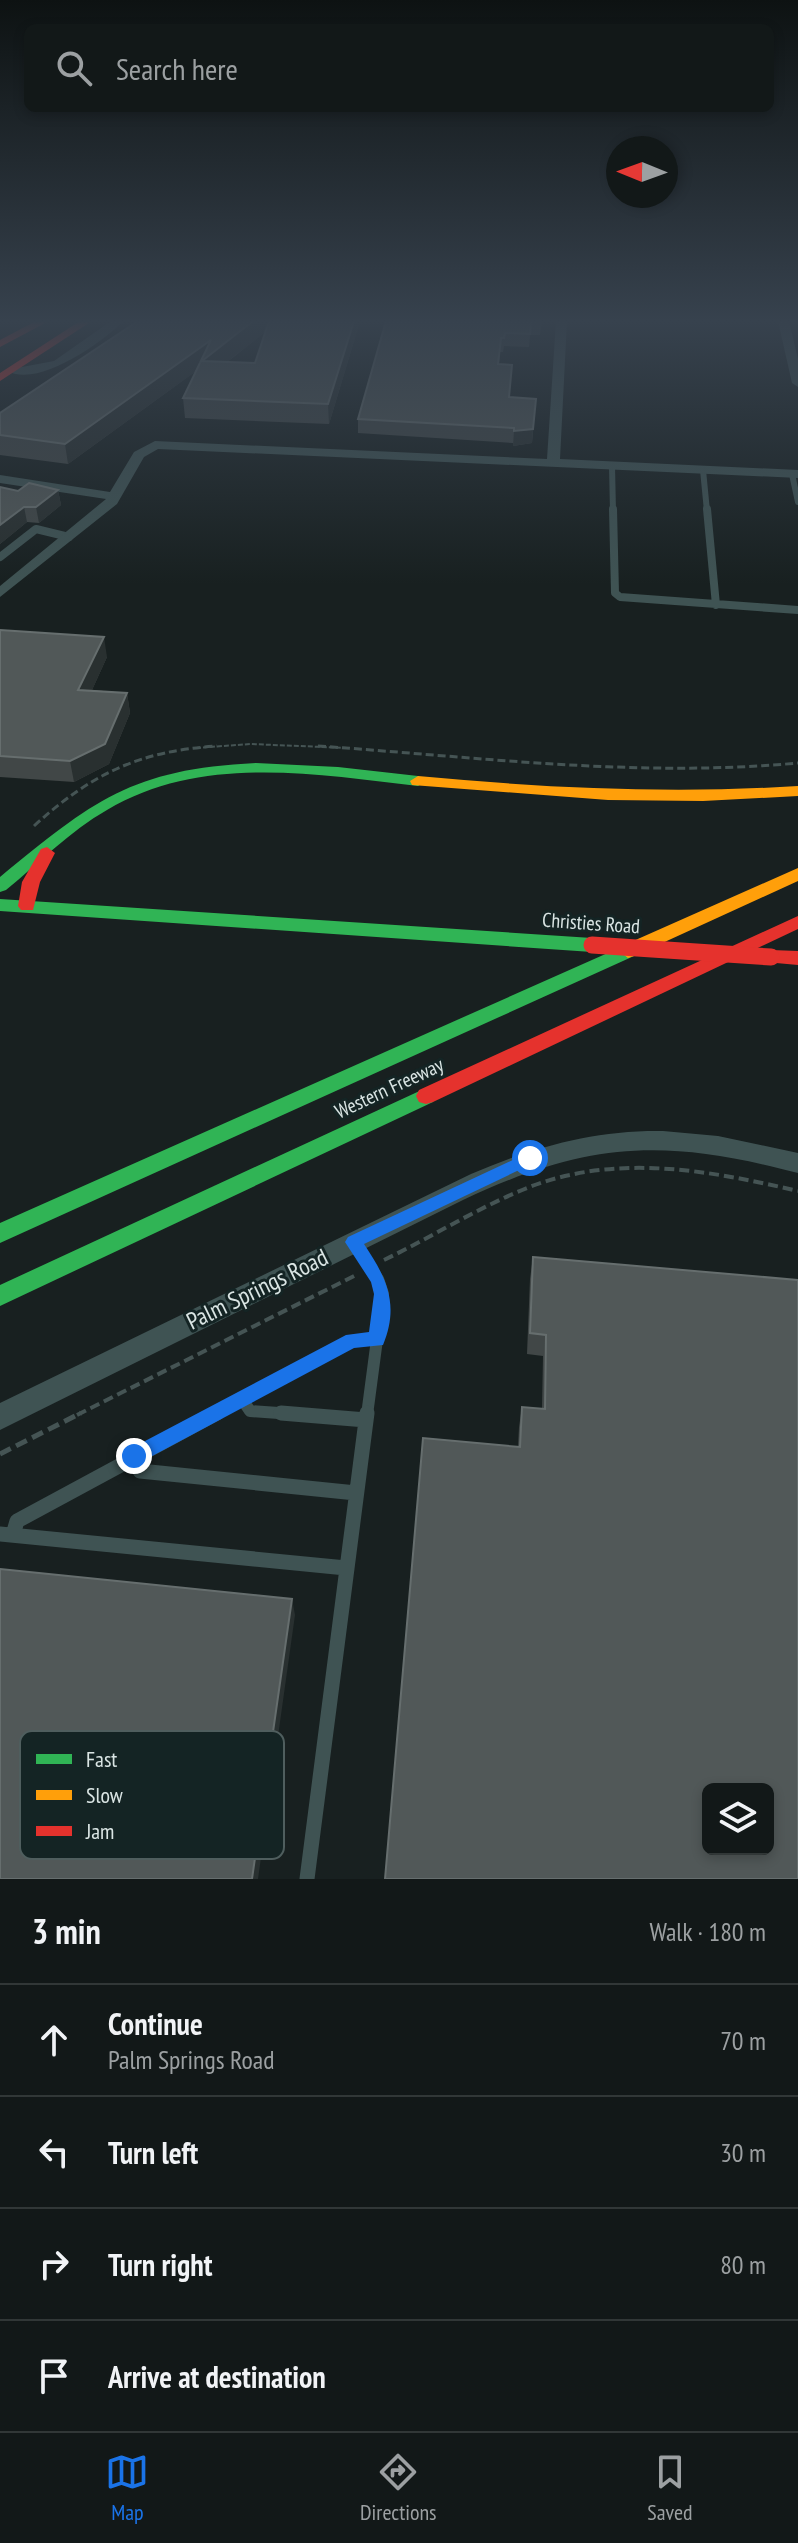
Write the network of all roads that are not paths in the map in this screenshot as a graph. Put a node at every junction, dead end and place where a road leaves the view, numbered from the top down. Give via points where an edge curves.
1 (556, 409) edge
2 (553, 463) junction
3 (612, 466) junction
4 (703, 470) junction
5 (795, 474) edge
6 (0, 479) edge
7 (116, 497) junction
8 (798, 502) edge
9 (69, 537) junction
10 (0, 557) edge
11 (0, 593) edge
12 (716, 605) junction
13 (798, 610) edge
14 (798, 791) edge
15 (63, 831) junction
16 (798, 874) edge
17 (0, 886) edge
18 (0, 905) edge
19 (27, 906) junction
20 (0, 920) edge
21 (798, 922) edge
22 (202, 929) junction
23 (381, 932) junction
24 (798, 958) edge
25 (798, 1163) edge
26 (0, 1233) edge
27 (353, 1242) junction
28 (0, 1296) edge
29 (377, 1339) junction
30 (242, 1399) junction
31 (0, 1417) edge
32 (366, 1420) junction
33 (134, 1456) junction
34 (356, 1493) junction
35 (6, 1534) edge
36 (346, 1568) junction
37 (307, 1879) edge

1 - 2 street
2 - 3 street
2 - 7 street via 164,444 142,451
3 - 4 street
3 - 12 lane via 615,593 626,599
4 - 5 street
4 - 12 lane
5 - 8 lane
6 - 7 street
7 - 9 street
9 - 10 lane via 36,529
9 - 11 street
12 - 13 lane
14 - 15 main road via 635,798 234,768 140,787
15 - 17 main road
15 - 19 main road via 39,866
16 - 26 main road, Western Freeway
18 - 19 main road, Christies Road
19 - 22 main road via 40,914
19 - 23 main road, Christies Road
20 - 22 main road, Christies Road
21 - 28 main road, Western Freeway
22 - 23 main road, Christies Road
23 - 24 main road, Christies Road, bridge
25 - 27 street, Palm Springs Road via 695,1142 585,1145 530,1158
27 - 29 lane via 383,1294
27 - 31 street, Palm Springs Road
29 - 30 lane via 352,1341
29 - 32 lane
30 - 32 lane via 250,1411
30 - 33 lane
32 - 34 lane
33 - 34 lane via 140,1471
33 - 35 lane via 17,1521
34 - 36 lane
35 - 36 lane
36 - 37 lane

